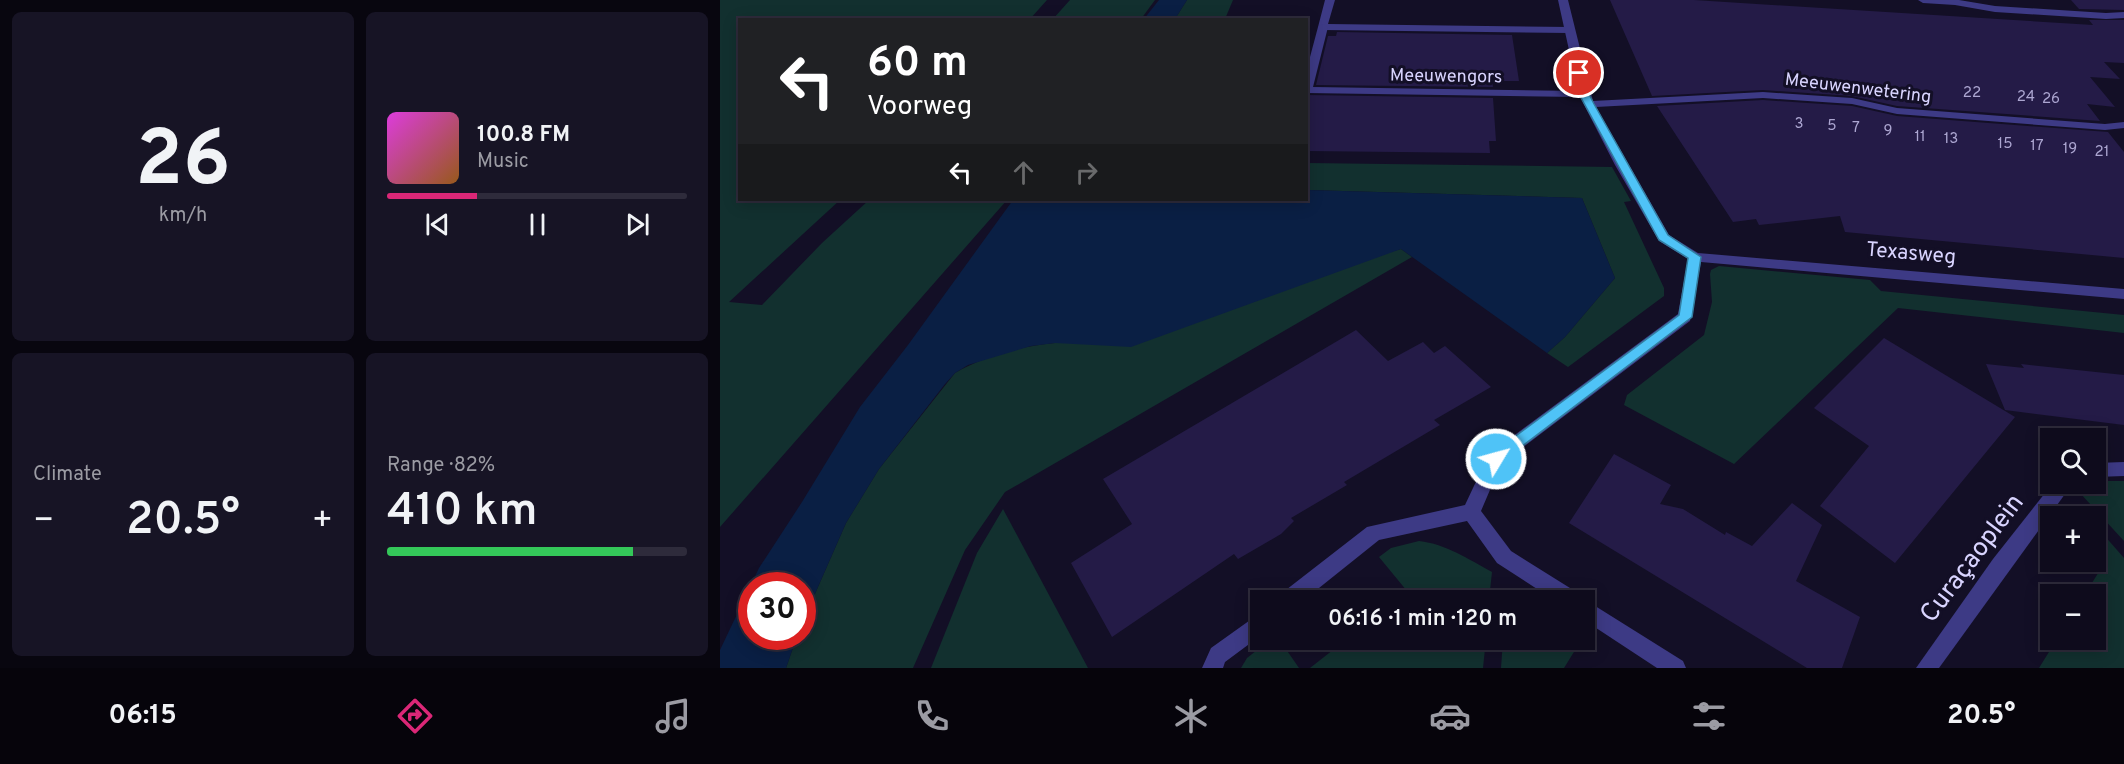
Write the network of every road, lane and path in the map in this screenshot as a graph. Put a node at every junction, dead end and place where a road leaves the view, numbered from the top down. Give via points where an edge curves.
1 (1330, 0) edge
2 (1563, 0) edge
3 (1923, 0) edge
4 (2124, 15) edge
5 (1323, 27) junction
6 (1569, 30) junction
7 (1308, 86) edge
8 (1308, 90) edge
9 (1586, 99) junction
10 (2124, 125) edge
11 (1695, 257) junction
12 (2124, 294) edge
13 (2124, 468) edge
14 (2106, 469) edge
15 (2055, 494) edge
16 (1471, 512) junction
17 (1302, 590) edge
18 (1555, 590) edge
19 (1595, 616) edge
20 (1250, 631) edge
21 (1212, 668) edge
22 (1676, 668) edge
23 (1926, 668) edge

1 - 5 street
2 - 6 street
3 - 4 street via 1995,9
5 - 6 street
5 - 7 street
6 - 9 street
8 - 9 street, Meeuwengors
9 - 10 street, Meeuwenwetering via 1763,94 1852,101 1897,111 2105,127
9 - 11 street via 1664,238
11 - 12 street, Texasweg
11 - 16 street via 1685,317 1496,459
13 - 14 street
15 - 23 street, Curaçaoplein
16 - 17 street via 1374,533
16 - 18 street via 1504,557
19 - 22 street
20 - 21 street via 1218,656

